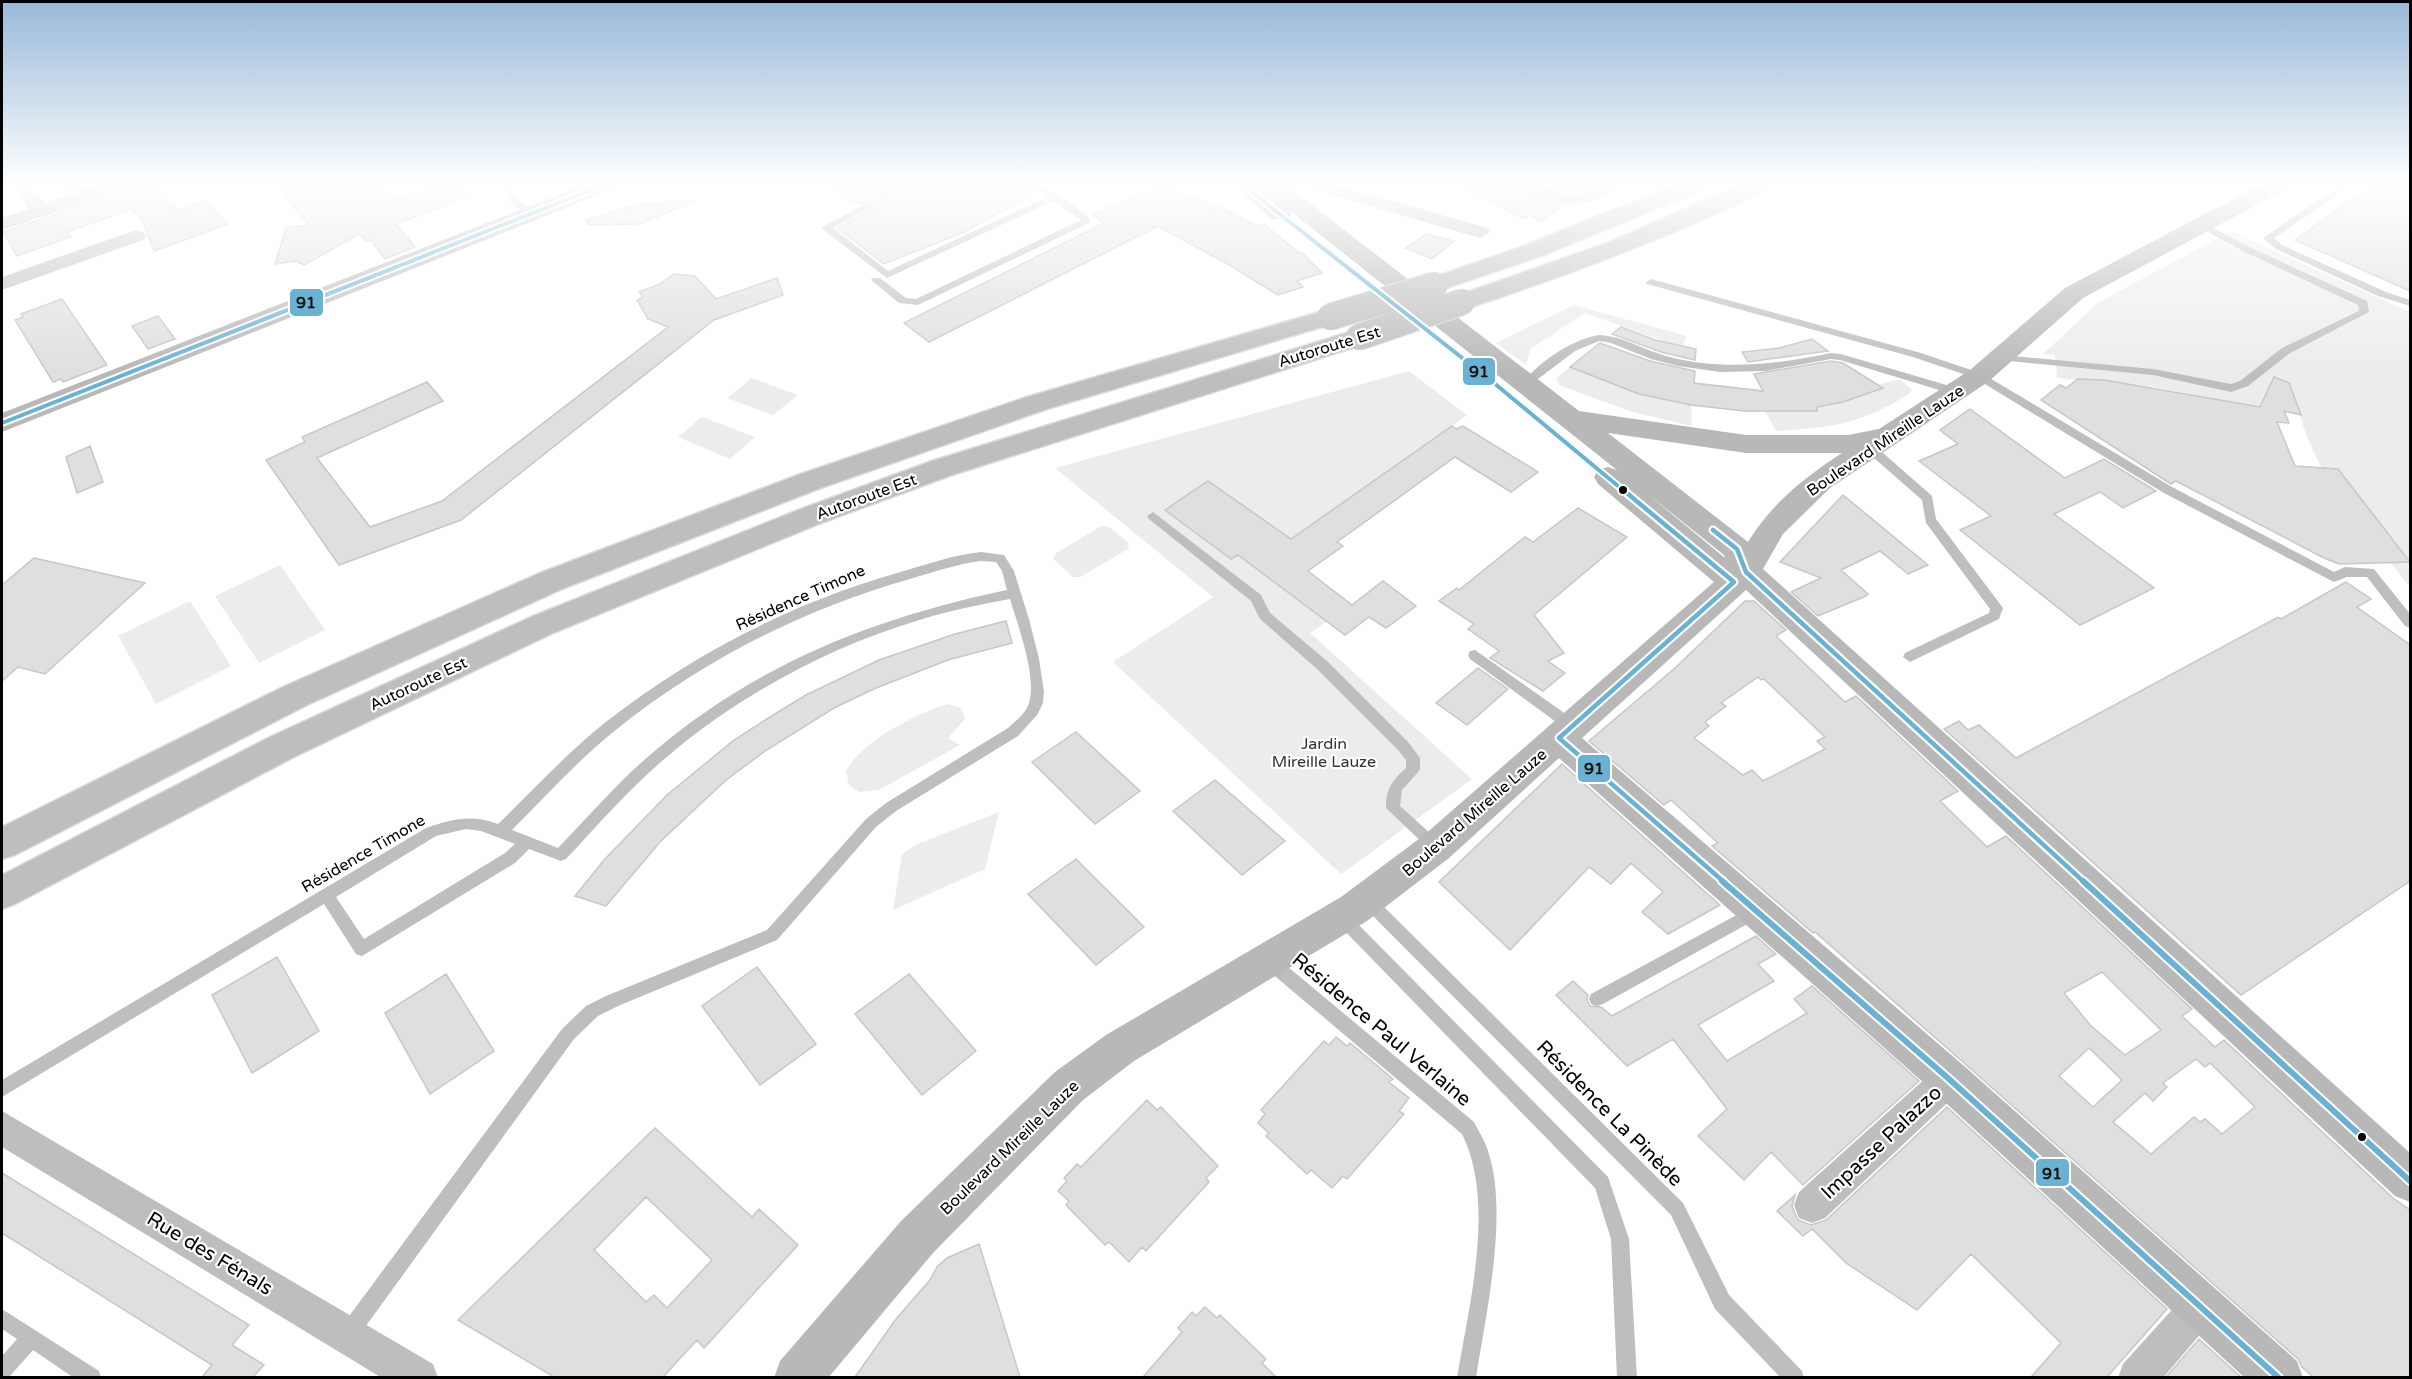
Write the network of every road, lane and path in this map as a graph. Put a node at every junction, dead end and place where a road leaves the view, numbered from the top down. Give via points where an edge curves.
1 (107, 246) edge
2 (450, 246) edge
3 (850, 246) edge
4 (948, 246) edge
5 (1035, 246) edge
6 (1328, 246) edge
7 (1353, 246) edge
8 (1544, 246) edge
9 (1620, 246) edge
10 (2162, 246) edge
11 (2241, 246) edge
12 (2278, 246) edge
13 (876, 280) dead end
14 (1651, 282) dead end
15 (2, 284) edge
16 (2410, 303) edge
17 (2003, 358) junction
18 (1979, 376) junction
19 (1511, 378) junction
20 (1956, 391) junction
21 (1567, 419) junction
22 (2, 423) edge
23 (1652, 430) junction
24 (1878, 442) junction
25 (1153, 516) dead end
26 (1740, 577) junction
27 (1014, 593) junction
28 (2410, 623) edge
29 (1475, 655) dead end
30 (1910, 657) dead end
31 (1566, 732) junction
32 (500, 832) junction
33 (527, 842) junction
34 (2, 844) edge
35 (1436, 847) junction
36 (2, 893) edge
37 (327, 895) junction
38 (1354, 909) junction
39 (1757, 911) junction
40 (1269, 961) junction
41 (1597, 999) dead end
42 (1949, 1079) junction
43 (2, 1089) edge
44 (2, 1128) edge
45 (2410, 1180) edge
46 (1812, 1205) dead end
47 (2201, 1305) junction
48 (2, 1318) edge
49 (347, 1336) junction
50 (31, 1338) junction
51 (2, 1370) edge
52 (92, 1377) edge
53 (419, 1377) edge
54 (797, 1377) edge
55 (1466, 1377) edge
56 (1627, 1377) edge
57 (1794, 1377) edge
58 (2137, 1377) edge
59 (2280, 1377) edge

1 - 15 street
2 - 22 street
3 - 4 lane via 887,275
5 - 13 lane via 918,302 903,301
6 - 19 street
7 - 19 street
8 - 34 highway, Autoroute Est, bridge via 1435,285 1037,403 807,482 551,581 295,696
9 - 36 highway, Autoroute Est, bridge via 1359,337 942,468 811,516 542,625 282,747
10 - 17 street, Boulevard Mireille Lauze via 2074,293
11 - 17 lane via 2363,303 2364,312 2306,337 2278,354 2244,386 2231,388 2153,372
12 - 16 lane
14 - 18 lane via 1917,355
17 - 18 street, Boulevard Mireille Lauze
18 - 20 street, Boulevard Mireille Lauze
18 - 28 lane via 2168,490 2334,577 2345,572 2370,572
19 - 20 lane via 1601,338 1655,357 1726,369 1762,369 1841,357
19 - 21 street via 1541,409
19 - 23 street
19 - 26 street
20 - 24 street, Boulevard Mireille Lauze
21 - 23 street
21 - 26 street via 1737,549
23 - 24 street via 1724,442 1782,446
24 - 26 street, Boulevard Mireille Lauze via 1820,480 1792,506 1772,527
24 - 30 lane via 1928,499 1930,520 1997,608 1994,616
25 - 35 lane via 1256,598 1265,616 1322,665 1403,746 1413,758 1413,770 1395,786 1393,808
26 - 31 street, Boulevard Mireille Lauze
26 - 45 street
27 - 32 lane, Résidence Timone via 1000,558 981,556 884,580 785,620 704,664 612,725
27 - 33 lane via 904,619 854,638 768,681 656,758 561,855
27 - 49 lane, Résidence Timone via 1037,682 1037,701 1028,718 1013,732 871,823 772,935 592,1011 568,1034
29 - 31 lane
31 - 35 street, Boulevard Mireille Lauze
31 - 39 street
32 - 33 lane
32 - 37 lane, Résidence Timone via 464,821 431,832
33 - 37 lane via 510,858 362,949
35 - 38 street, Boulevard Mireille Lauze
37 - 43 lane, Résidence Timone
38 - 40 street, Boulevard Mireille Lauze
38 - 56 lane via 1602,1183 1620,1239
38 - 57 lane, Résidence La Pinède via 1677,1209 1722,1302
39 - 41 lane
39 - 42 street
40 - 54 street, Boulevard Mireille Lauze via 1120,1048 1069,1086 917,1237
40 - 55 lane, Résidence Paul Verlaine via 1468,1128 1479,1151 1486,1188 1482,1276
42 - 46 street, Impasse Palazzo
42 - 47 street
44 - 49 street, Rue des Fénals
47 - 58 street
47 - 59 street
48 - 50 lane
49 - 53 street, Rue des Fénals
50 - 51 lane
50 - 52 lane

